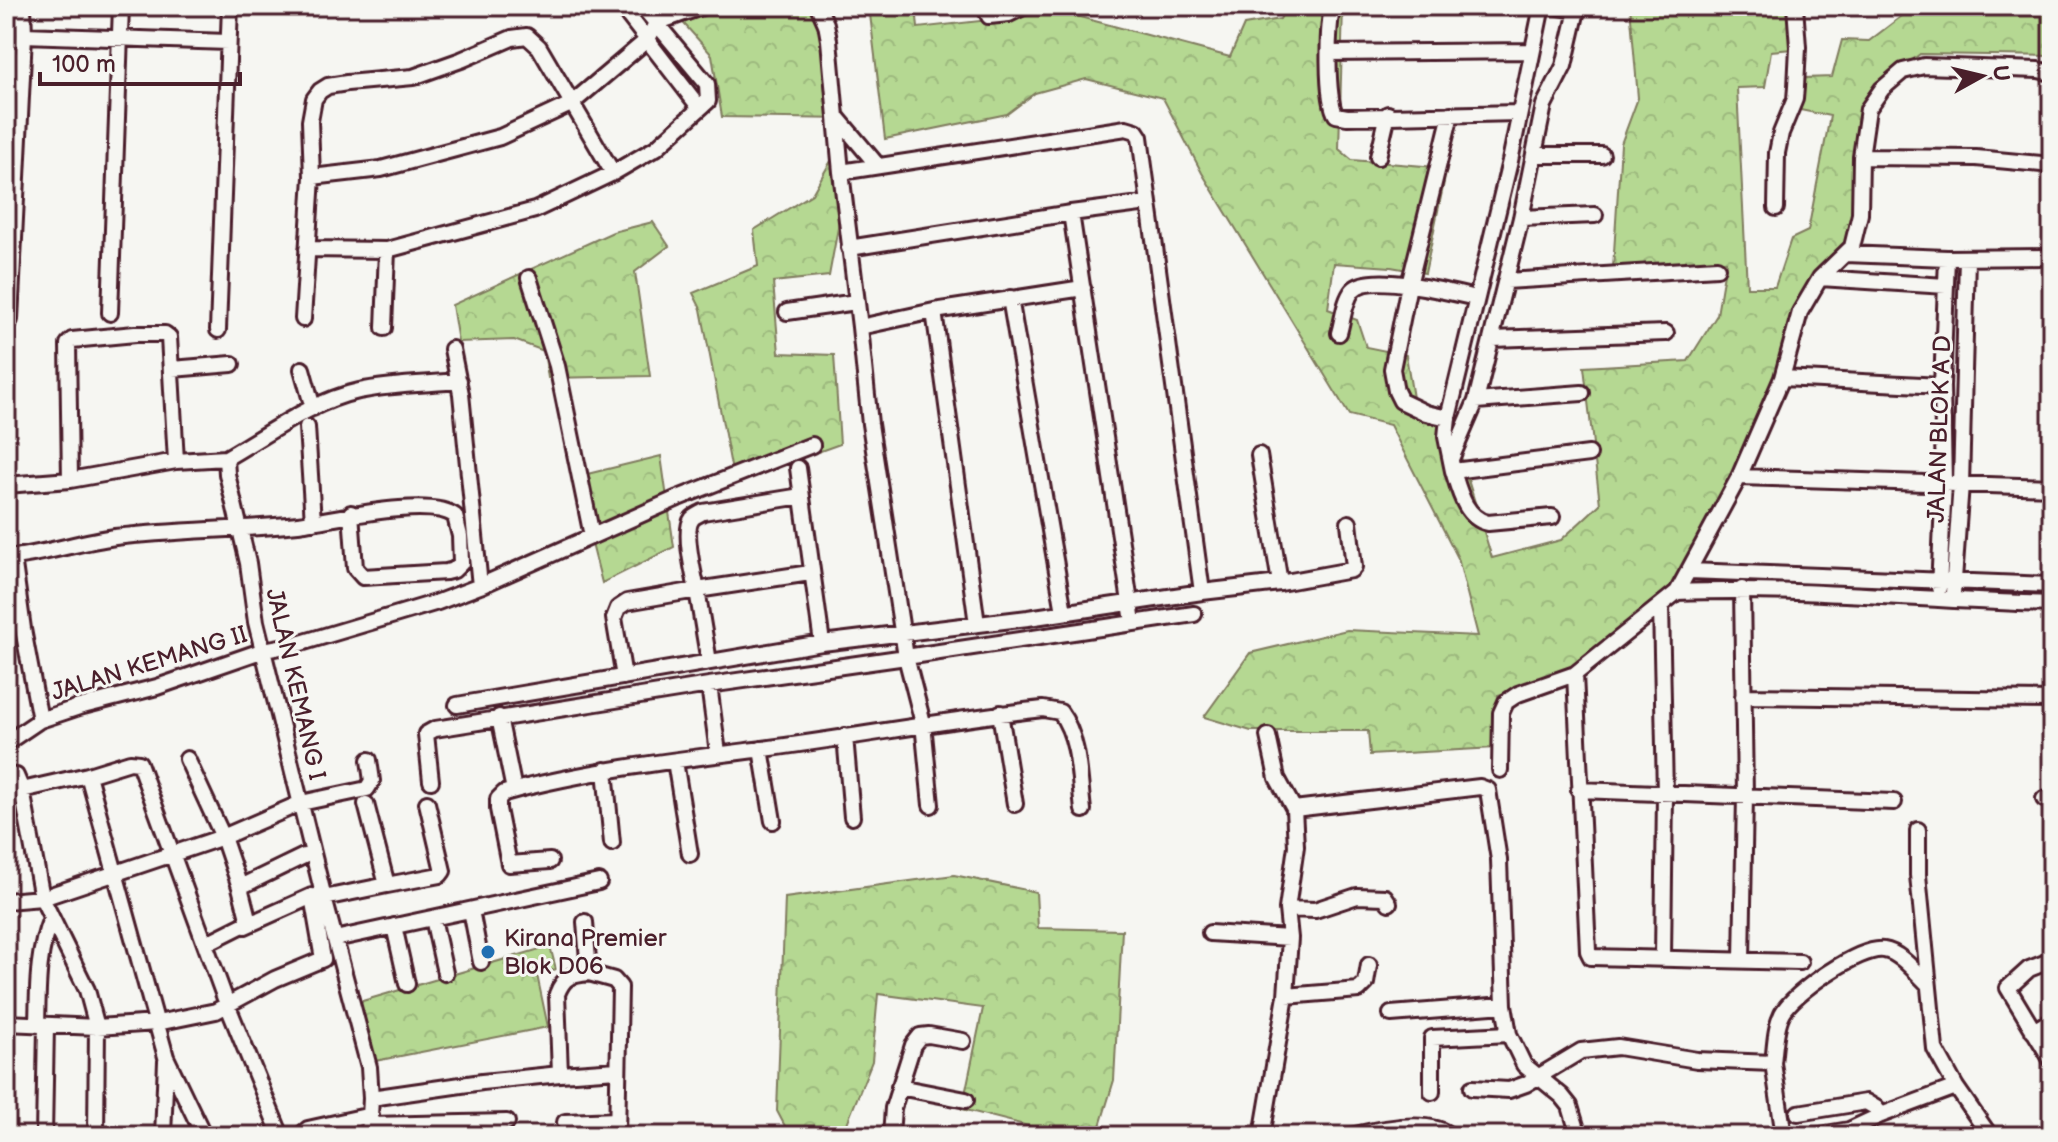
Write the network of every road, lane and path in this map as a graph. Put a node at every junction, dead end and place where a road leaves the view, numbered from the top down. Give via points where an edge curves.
1 (23, 6) edge
2 (121, 6) edge
3 (230, 6) edge
4 (621, 6) edge
5 (642, 6) edge
6 (704, 6) edge
7 (818, 6) edge
8 (984, 6) edge
9 (1025, 6) edge
10 (1333, 6) edge
11 (1542, 6) edge
12 (1552, 6) edge
13 (1795, 6) edge
14 (1578, 8) edge
15 (656, 23) junction
16 (24, 35) junction
17 (119, 37) junction
18 (648, 39) junction
19 (228, 42) junction
20 (1531, 51) junction
21 (1329, 53) junction
22 (6, 60) edge
23 (23, 60) junction
24 (2052, 73) edge
25 (571, 104) junction
26 (699, 107) junction
27 (1518, 113) junction
28 (1388, 114) junction
29 (1451, 114) junction
30 (835, 115) junction
31 (11, 140) edge
32 (1534, 155) junction
33 (1602, 155) dead end
34 (1378, 157) dead end
35 (1861, 157) junction
36 (2052, 165) edge
37 (878, 166) junction
38 (841, 172) junction
39 (613, 173) junction
40 (312, 177) junction
41 (1148, 203) junction
42 (1776, 208) dead end
43 (1071, 213) junction
44 (10, 215) edge
45 (1595, 215) dead end
46 (1521, 218) junction
47 (849, 248) junction
48 (307, 249) junction
49 (387, 250) junction
50 (1846, 254) junction
51 (2052, 257) edge
52 (1947, 258) junction
53 (1967, 258) junction
54 (1717, 268) dead end
55 (529, 278) dead end
56 (1820, 278) junction
57 (1506, 281) junction
58 (1409, 285) junction
59 (1946, 286) junction
60 (1083, 288) junction
61 (1010, 298) junction
62 (1476, 298) junction
63 (856, 302) junction
64 (934, 311) junction
65 (787, 312) dead end
66 (110, 313) dead end
67 (303, 319) dead end
68 (10, 320) dead end
69 (860, 327) junction
70 (384, 328) dead end
71 (218, 330) dead end
72 (1339, 333) dead end
73 (1666, 333) dead end
74 (1492, 339) junction
75 (452, 349) dead end
76 (232, 364) dead end
77 (172, 369) junction
78 (302, 369) dead end
79 (1782, 378) junction
80 (459, 381) junction
81 (1942, 386) junction
82 (1582, 393) dead end
83 (1476, 401) junction
84 (313, 408) junction
85 (1448, 418) junction
86 (307, 427) dead end
87 (812, 445) dead end
88 (1589, 454) dead end
89 (1259, 455) dead end
90 (226, 458) junction
91 (176, 461) junction
92 (1452, 465) junction
93 (798, 468) dead end
94 (1739, 477) junction
95 (70, 480) junction
96 (1944, 482) junction
97 (1961, 484) junction
98 (6, 485) edge
99 (2052, 487) edge
100 (801, 496) junction
101 (351, 513) junction
102 (1552, 517) dead end
103 (313, 522) junction
104 (1349, 523) dead end
105 (240, 527) junction
106 (592, 536) junction
107 (10, 558) edge
108 (1689, 571) junction
109 (810, 573) junction
110 (1280, 583) junction
111 (1946, 583) junction
112 (2052, 585) edge
113 (480, 586) junction
114 (1742, 589) junction
115 (697, 590) junction
116 (1202, 592) junction
117 (1677, 592) junction
118 (1130, 601) junction
119 (1945, 601) junction
120 (2052, 604) edge
121 (1661, 606) junction
122 (1064, 612) junction
123 (1194, 614) dead end
124 (1133, 622) junction
125 (977, 624) junction
126 (901, 632) junction
127 (822, 643) junction
128 (264, 650) junction
129 (906, 657) junction
130 (709, 662) junction
131 (1575, 674) junction
132 (624, 677) junction
133 (709, 685) junction
134 (1743, 696) junction
135 (2052, 700) edge
136 (457, 705) dead end
137 (1000, 713) junction
138 (499, 717) junction
139 (40, 720) junction
140 (923, 723) junction
141 (845, 736) junction
142 (1268, 736) dead end
143 (6, 743) edge
144 (761, 749) junction
145 (718, 753) junction
146 (187, 759) dead end
147 (369, 760) dead end
148 (675, 761) junction
149 (605, 770) junction
150 (1500, 770) dead end
151 (6, 775) edge
152 (88, 775) junction
153 (431, 781) dead end
154 (22, 790) junction
155 (514, 790) junction
156 (1579, 790) junction
157 (1665, 794) junction
158 (1745, 795) junction
159 (1894, 802) dead end
160 (301, 803) junction
161 (427, 803) dead end
162 (366, 804) dead end
163 (1015, 804) dead end
164 (931, 805) dead end
165 (1294, 809) junction
166 (1083, 810) dead end
167 (852, 817) dead end
168 (773, 821) dead end
169 (1918, 830) dead end
170 (223, 837) junction
171 (612, 843) dead end
172 (690, 854) dead end
173 (173, 855) junction
174 (304, 856) dead end
175 (550, 861) dead end
176 (115, 874) junction
177 (599, 882) dead end
178 (387, 885) junction
179 (240, 887) junction
180 (42, 898) junction
181 (324, 898) junction
182 (6, 901) edge
183 (1389, 903) dead end
184 (1287, 909) junction
185 (471, 910) junction
186 (51, 918) junction
187 (433, 918) junction
188 (585, 922) dead end
189 (245, 926) junction
190 (394, 926) junction
191 (1210, 933) dead end
192 (1290, 938) junction
193 (335, 939) junction
194 (207, 943) junction
195 (1663, 957) junction
196 (1742, 960) junction
197 (2052, 960) edge
198 (481, 962) dead end
199 (1800, 962) dead end
200 (1369, 965) dead end
201 (445, 973) dead end
202 (589, 973) junction
203 (407, 984) dead end
204 (1928, 984) junction
205 (1286, 996) junction
206 (227, 1004) junction
207 (1504, 1005) junction
208 (1391, 1014) dead end
209 (2052, 1020) edge
210 (6, 1023) edge
211 (157, 1023) junction
212 (42, 1025) junction
213 (97, 1027) junction
214 (2033, 1031) junction
215 (1509, 1034) junction
216 (963, 1041) dead end
217 (166, 1057) junction
218 (2052, 1061) edge
219 (1773, 1063) junction
220 (617, 1070) junction
221 (560, 1074) junction
222 (1536, 1078) junction
223 (899, 1087) junction
224 (1956, 1087) junction
225 (1472, 1088) dead end
226 (1432, 1092) dead end
227 (371, 1098) junction
228 (966, 1100) dead end
229 (1798, 1113) dead end
230 (1881, 1115) junction
231 (617, 1120) junction
232 (507, 1122) dead end
233 (565, 1122) dead end
234 (370, 1125) edge
235 (44, 1136) edge
236 (96, 1136) edge
237 (163, 1136) edge
238 (204, 1136) edge
239 (281, 1136) edge
240 (300, 1136) edge
241 (617, 1136) edge
242 (891, 1136) edge
243 (1262, 1136) edge
244 (1351, 1136) edge
245 (1450, 1136) edge
246 (1579, 1136) edge
247 (1784, 1136) edge
248 (1814, 1136) edge
249 (1990, 1136) edge

1 - 16 street
2 - 17 street
3 - 19 street
4 - 18 street
5 - 15 street
6 - 15 street
7 - 30 street via 829,40
8 - 9 street via 996,17
10 - 21 street
11 - 20 street
12 - 14 street
13 - 42 street via 1795,99 1777,153
14 - 32 street via 1564,66 1544,105
15 - 18 street
15 - 26 street via 707,84 708,101
16 - 17 street
16 - 23 street
17 - 19 street
17 - 66 street
18 - 25 street
18 - 26 street
19 - 71 street
20 - 21 street
20 - 27 street
21 - 28 street via 1334,112 1347,117
22 - 23 street
23 - 31 street
24 - 35 street via 1924,66 1903,71 1868,109
25 - 39 street
25 - 40 street via 500,137 445,153 381,169
25 - 40 street via 539,47 527,36 413,77 328,86 314,99 310,121
26 - 39 street via 656,148
27 - 29 street
27 - 62 street
28 - 29 street
28 - 34 street
29 - 58 street
30 - 37 street
30 - 38 street
31 - 44 street
32 - 33 street
32 - 46 street
35 - 36 street
35 - 50 street via 1858,230
37 - 38 street
37 - 41 street via 1132,128 1140,137
38 - 47 street
39 - 49 street via 535,210
40 - 48 street
41 - 43 street
41 - 116 street
43 - 47 street
43 - 60 street
44 - 68 street
45 - 46 street
46 - 57 street
47 - 63 street
48 - 49 street
48 - 67 street
49 - 70 street
50 - 52 street
50 - 56 street
51 - 53 street
52 - 53 street
52 - 59 street
53 - 97 street, JALAN BLOK A D
54 - 57 street
55 - 106 street via 557,366
56 - 59 street
56 - 79 street via 1800,312
57 - 74 street
58 - 62 street
58 - 72 street via 1357,287
58 - 85 street via 1392,361 1396,391 1407,406
59 - 81 street
60 - 61 street
60 - 118 street
61 - 64 street
61 - 122 street
62 - 85 street
63 - 65 street
63 - 69 street
64 - 69 street
64 - 125 street
69 - 126 street
73 - 74 street
74 - 83 street
75 - 80 street
76 - 77 street
77 - 91 street
77 - 95 street via 171,342 165,334 69,342
78 - 84 street
79 - 81 street
79 - 94 street
80 - 84 street via 361,390
80 - 113 street
81 - 96 street
82 - 83 street
83 - 92 street
84 - 90 street
85 - 92 street
86 - 103 street
87 - 106 street, JALAN KEMANG II
88 - 92 street
89 - 110 street
90 - 91 street
90 - 105 street, JALAN KEMANG I
91 - 95 street
92 - 102 street via 1466,505 1480,521
93 - 100 street
94 - 96 street
94 - 108 street
95 - 98 street
96 - 97 street
96 - 111 street
97 - 99 street
97 - 111 street, JALAN BLOK A D
100 - 109 street
100 - 115 street via 693,518 689,535
101 - 101 street via 355,568 363,577 446,572 461,563 458,522 448,511
101 - 103 street
103 - 105 street
104 - 110 street via 1353,569
105 - 107 street via 115,537
105 - 128 street, JALAN KEMANG I
106 - 113 street, JALAN KEMANG II
107 - 139 street
108 - 111 street
108 - 117 street
109 - 115 street
109 - 127 street
110 - 116 street
111 - 112 street
111 - 119 street
113 - 128 street, JALAN KEMANG II
114 - 117 street
114 - 119 street
114 - 134 street
115 - 130 street
115 - 132 street via 618,608 614,618
116 - 118 street
117 - 121 street
118 - 122 street
118 - 124 street
119 - 120 street
121 - 131 street
121 - 157 street
122 - 125 street
123 - 124 street
124 - 129 street
125 - 126 street
126 - 127 street
126 - 129 street
127 - 130 street
128 - 139 street, JALAN KEMANG II
128 - 160 street, JALAN KEMANG I
129 - 133 street
129 - 140 street
130 - 132 street
131 - 150 street via 1518,694 1503,705
131 - 156 street
132 - 136 street
133 - 138 street
133 - 145 street
134 - 135 street
134 - 158 street
137 - 140 street
137 - 163 street
137 - 166 street via 1060,712 1074,741
138 - 153 street via 426,734
138 - 155 street
139 - 143 street, JALAN KEMANG II
140 - 141 street
140 - 164 street
141 - 144 street
141 - 167 street
142 - 165 street via 1277,778
144 - 145 street
144 - 168 street
145 - 148 street
146 - 170 street
147 - 160 street via 372,781 367,789
148 - 149 street
148 - 172 street
149 - 155 street
149 - 171 street
151 - 154 street via 16,776
152 - 154 street
152 - 173 street via 139,763
152 - 176 street
154 - 180 street
155 - 175 street via 498,799 507,861
156 - 157 street
156 - 195 street via 1589,954
157 - 158 street
157 - 195 street
158 - 159 street
158 - 196 street
160 - 170 street
160 - 181 street, JALAN KEMANG I
161 - 178 street via 443,871
162 - 178 street
165 - 184 street via 1296,846
165 - 207 street via 1486,788 1499,860
169 - 204 street
170 - 173 street
170 - 179 street
173 - 176 street
173 - 194 street
174 - 179 street
176 - 180 street
176 - 211 street
177 - 185 street
178 - 181 street
179 - 189 street via 248,914
180 - 182 street
180 - 186 street
181 - 193 street, JALAN KEMANG I
183 - 184 street via 1385,897 1357,896 1315,910
184 - 192 street
185 - 187 street
185 - 198 street
186 - 212 street via 39,963
186 - 213 street via 87,990
187 - 190 street
187 - 201 street
188 - 202 street
189 - 194 street
189 - 206 street via 312,896 323,959
190 - 193 street
190 - 203 street
191 - 192 street
192 - 205 street
193 - 227 street, JALAN KEMANG I via 369,1067
194 - 206 street
195 - 196 street
196 - 199 street
197 - 214 street via 2008,986
200 - 205 street via 1359,990
202 - 220 street via 620,987
202 - 221 street via 570,975 557,994
204 - 219 street via 1894,953 1858,954 1789,1002 1781,1016
204 - 224 street via 1935,1049
205 - 243 street
206 - 211 street
206 - 239 street
207 - 208 street
207 - 215 street
209 - 214 street
210 - 212 street
211 - 213 street
211 - 217 street
212 - 213 street
212 - 235 street
213 - 236 street
214 - 218 street
215 - 222 street via 1517,1055
215 - 226 street via 1432,1038
216 - 223 street via 920,1036
217 - 237 street
217 - 238 street
219 - 222 street via 1697,1060 1618,1047 1581,1051
219 - 247 street
220 - 221 street
220 - 231 street
221 - 227 street
222 - 225 street via 1509,1090
222 - 246 street via 1570,1106
223 - 228 street
223 - 242 street
224 - 230 street
224 - 249 street
227 - 234 street, JALAN KEMANG I
229 - 230 street via 1866,1102
230 - 248 street via 1849,1130
231 - 233 street
231 - 241 street
232 - 234 street
234 - 240 street via 308,1129
244 - 245 street via 1435,1127

